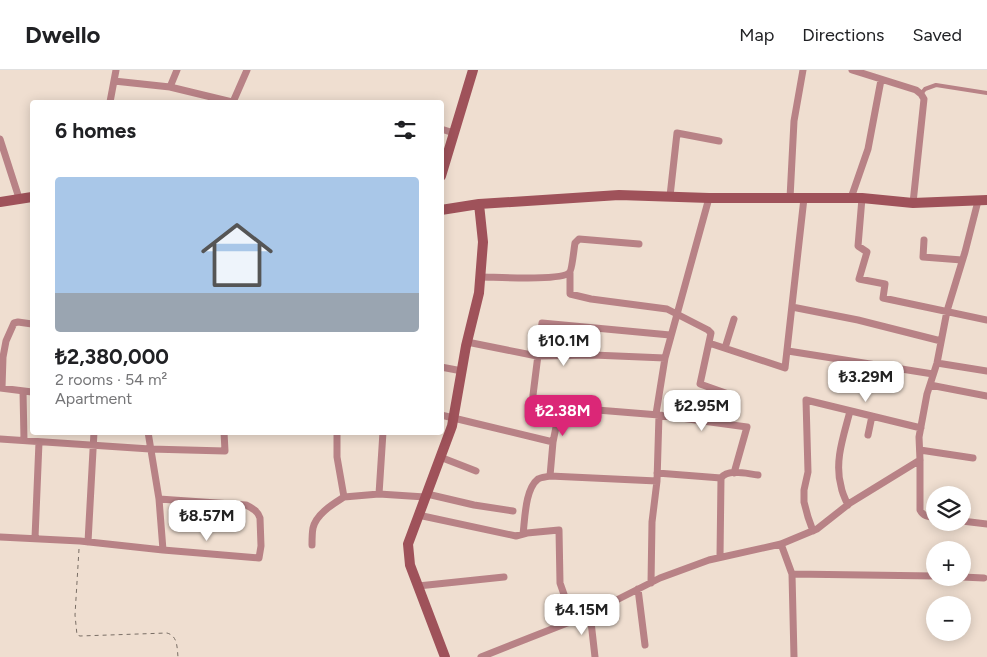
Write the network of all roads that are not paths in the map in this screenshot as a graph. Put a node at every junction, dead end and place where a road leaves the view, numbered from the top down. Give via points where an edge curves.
1 (116, 70) edge
2 (177, 70) edge
3 (246, 70) edge
4 (473, 70) edge
5 (803, 70) edge
6 (852, 70) edge
7 (881, 80) junction
8 (114, 81) junction
9 (170, 88) junction
10 (987, 93) edge
11 (921, 94) junction
12 (110, 100) edge
13 (224, 100) edge
14 (234, 100) edge
15 (444, 130) edge
16 (454, 133) junction
17 (0, 139) edge
18 (719, 142) dead end
19 (444, 166) edge
20 (670, 196) junction
21 (30, 197) edge
22 (20, 198) junction
23 (709, 198) junction
24 (790, 198) junction
25 (804, 198) junction
26 (857, 198) junction
27 (982, 201) edge
28 (0, 202) edge
29 (913, 203) junction
30 (479, 204) junction
31 (444, 210) edge
32 (924, 240) dead end
33 (639, 244) dead end
34 (962, 260) junction
35 (570, 273) junction
36 (480, 277) junction
37 (792, 307) junction
38 (947, 312) junction
39 (677, 314) junction
40 (734, 319) dead end
41 (987, 320) edge
42 (30, 324) edge
43 (670, 335) junction
44 (941, 341) junction
45 (467, 342) junction
46 (709, 343) junction
47 (725, 348) junction
48 (788, 351) junction
49 (538, 356) junction
50 (665, 358) junction
51 (1, 360) edge
52 (937, 363) junction
53 (444, 368) edge
54 (462, 371) junction
55 (987, 371) edge
56 (933, 374) junction
57 (930, 385) junction
58 (1, 388) edge
59 (23, 391) junction
60 (30, 392) edge
61 (734, 396) dead end
62 (987, 396) edge
63 (560, 407) junction
64 (850, 411) junction
65 (658, 415) junction
66 (444, 416) edge
67 (872, 416) junction
68 (454, 418) junction
69 (921, 428) junction
70 (94, 435) edge
71 (148, 435) edge
72 (224, 435) edge
73 (336, 435) edge
74 (383, 435) edge
75 (868, 435) dead end
76 (0, 439) edge
77 (24, 440) junction
78 (39, 442) junction
79 (553, 442) junction
80 (93, 445) junction
81 (150, 449) junction
82 (920, 450) junction
83 (440, 457) junction
84 (973, 458) dead end
85 (920, 460) junction
86 (476, 472) dead end
87 (734, 473) junction
88 (758, 475) dead end
89 (550, 476) junction
90 (657, 477) junction
91 (721, 478) junction
92 (379, 494) junction
93 (426, 495) junction
94 (344, 497) junction
95 (159, 499) junction
96 (848, 505) junction
97 (513, 511) dead end
98 (418, 515) junction
99 (926, 516) edge
100 (971, 522) edge
101 (987, 524) edge
102 (812, 531) junction
103 (523, 534) junction
104 (0, 537) edge
105 (35, 538) junction
106 (84, 541) junction
107 (781, 544) junction
108 (312, 545) dead end
109 (162, 550) junction
110 (720, 557) junction
111 (792, 574) junction
112 (926, 576) edge
113 (504, 577) dead end
114 (971, 578) edge
115 (984, 578) dead end
116 (651, 583) junction
117 (418, 586) junction
118 (638, 589) junction
119 (590, 613) junction
120 (574, 620) junction
121 (645, 645) dead end
122 (506, 647) junction
123 (444, 657) edge
124 (482, 657) edge
125 (506, 657) edge
126 (595, 657) edge
127 (794, 657) edge

1 - 8 street
2 - 9 street
3 - 14 street
4 - 16 main road
5 - 24 street via 794,121
6 - 7 street
7 - 11 street
7 - 26 street
8 - 9 street
8 - 12 street
9 - 13 street
10 - 11 lane via 936,86
11 - 29 street via 924,105
15 - 16 street
16 - 19 main road
17 - 22 street
18 - 20 street via 677,133
20 - 23 main road
20 - 30 main road via 619,195
21 - 22 main road
22 - 28 main road
23 - 24 main road
23 - 39 street
24 - 25 main road
25 - 26 main road
25 - 37 street
26 - 29 main road
26 - 38 street via 858,246 867,252 859,279 885,284 883,298
27 - 29 main road
27 - 34 street
30 - 31 main road
30 - 36 main road via 483,242
32 - 34 street via 923,257
33 - 35 street via 579,239 575,243
34 - 38 street
35 - 36 street via 550,277
35 - 39 street via 570,294 667,309
36 - 45 main road
37 - 44 street
37 - 48 street
38 - 41 street
38 - 44 street
39 - 43 street
39 - 46 street via 708,330 711,333
40 - 47 street
42 - 51 street via 14,323
43 - 49 street via 542,323
43 - 50 street
44 - 52 street
45 - 49 street
45 - 54 main road
46 - 47 street
46 - 61 street via 700,384
47 - 48 street via 785,368
48 - 56 street
49 - 50 street
49 - 63 street via 533,403
50 - 65 street
51 - 58 street
52 - 55 street
52 - 56 street
53 - 54 street
54 - 68 main road
56 - 57 street
57 - 62 street
57 - 69 street
58 - 59 street
59 - 60 street
59 - 77 street
63 - 65 street
63 - 79 street
64 - 67 street
64 - 96 street via 838,459 840,486
64 - 102 street via 806,400 808,472 804,502
65 - 87 street via 747,427
65 - 90 street
66 - 68 street
67 - 69 street
67 - 75 street
68 - 79 street
68 - 83 main road
69 - 82 street
70 - 80 street
71 - 81 street
72 - 81 street via 225,451
73 - 94 street via 336,457
74 - 92 street
76 - 77 street
77 - 78 street
78 - 80 street
78 - 105 street
79 - 89 street
80 - 81 street
80 - 106 street
81 - 95 street
82 - 84 street
82 - 85 street
83 - 86 street
83 - 93 main road
85 - 96 street
85 - 99 street via 920,510
87 - 88 street
87 - 91 street via 729,472
89 - 90 street
89 - 103 street via 539,478 532,486
90 - 91 street
90 - 116 street
91 - 110 street
92 - 93 street
92 - 94 street
93 - 97 street
93 - 98 main road
94 - 108 street via 323,512 315,523
95 - 109 street
95 - 109 street via 246,505 260,518 259,558
96 - 102 street
98 - 103 street via 516,536
98 - 117 main road via 408,544 410,565
100 - 101 street
102 - 107 street
103 - 120 street via 560,530 560,583
104 - 105 street
105 - 106 street
106 - 109 street
107 - 110 street
107 - 111 street
110 - 116 street
111 - 112 street
111 - 127 street
113 - 117 street
114 - 115 street
116 - 118 street
117 - 123 main road
118 - 119 street
118 - 121 street
119 - 120 street
119 - 126 street
120 - 122 street
122 - 124 street
122 - 125 street

